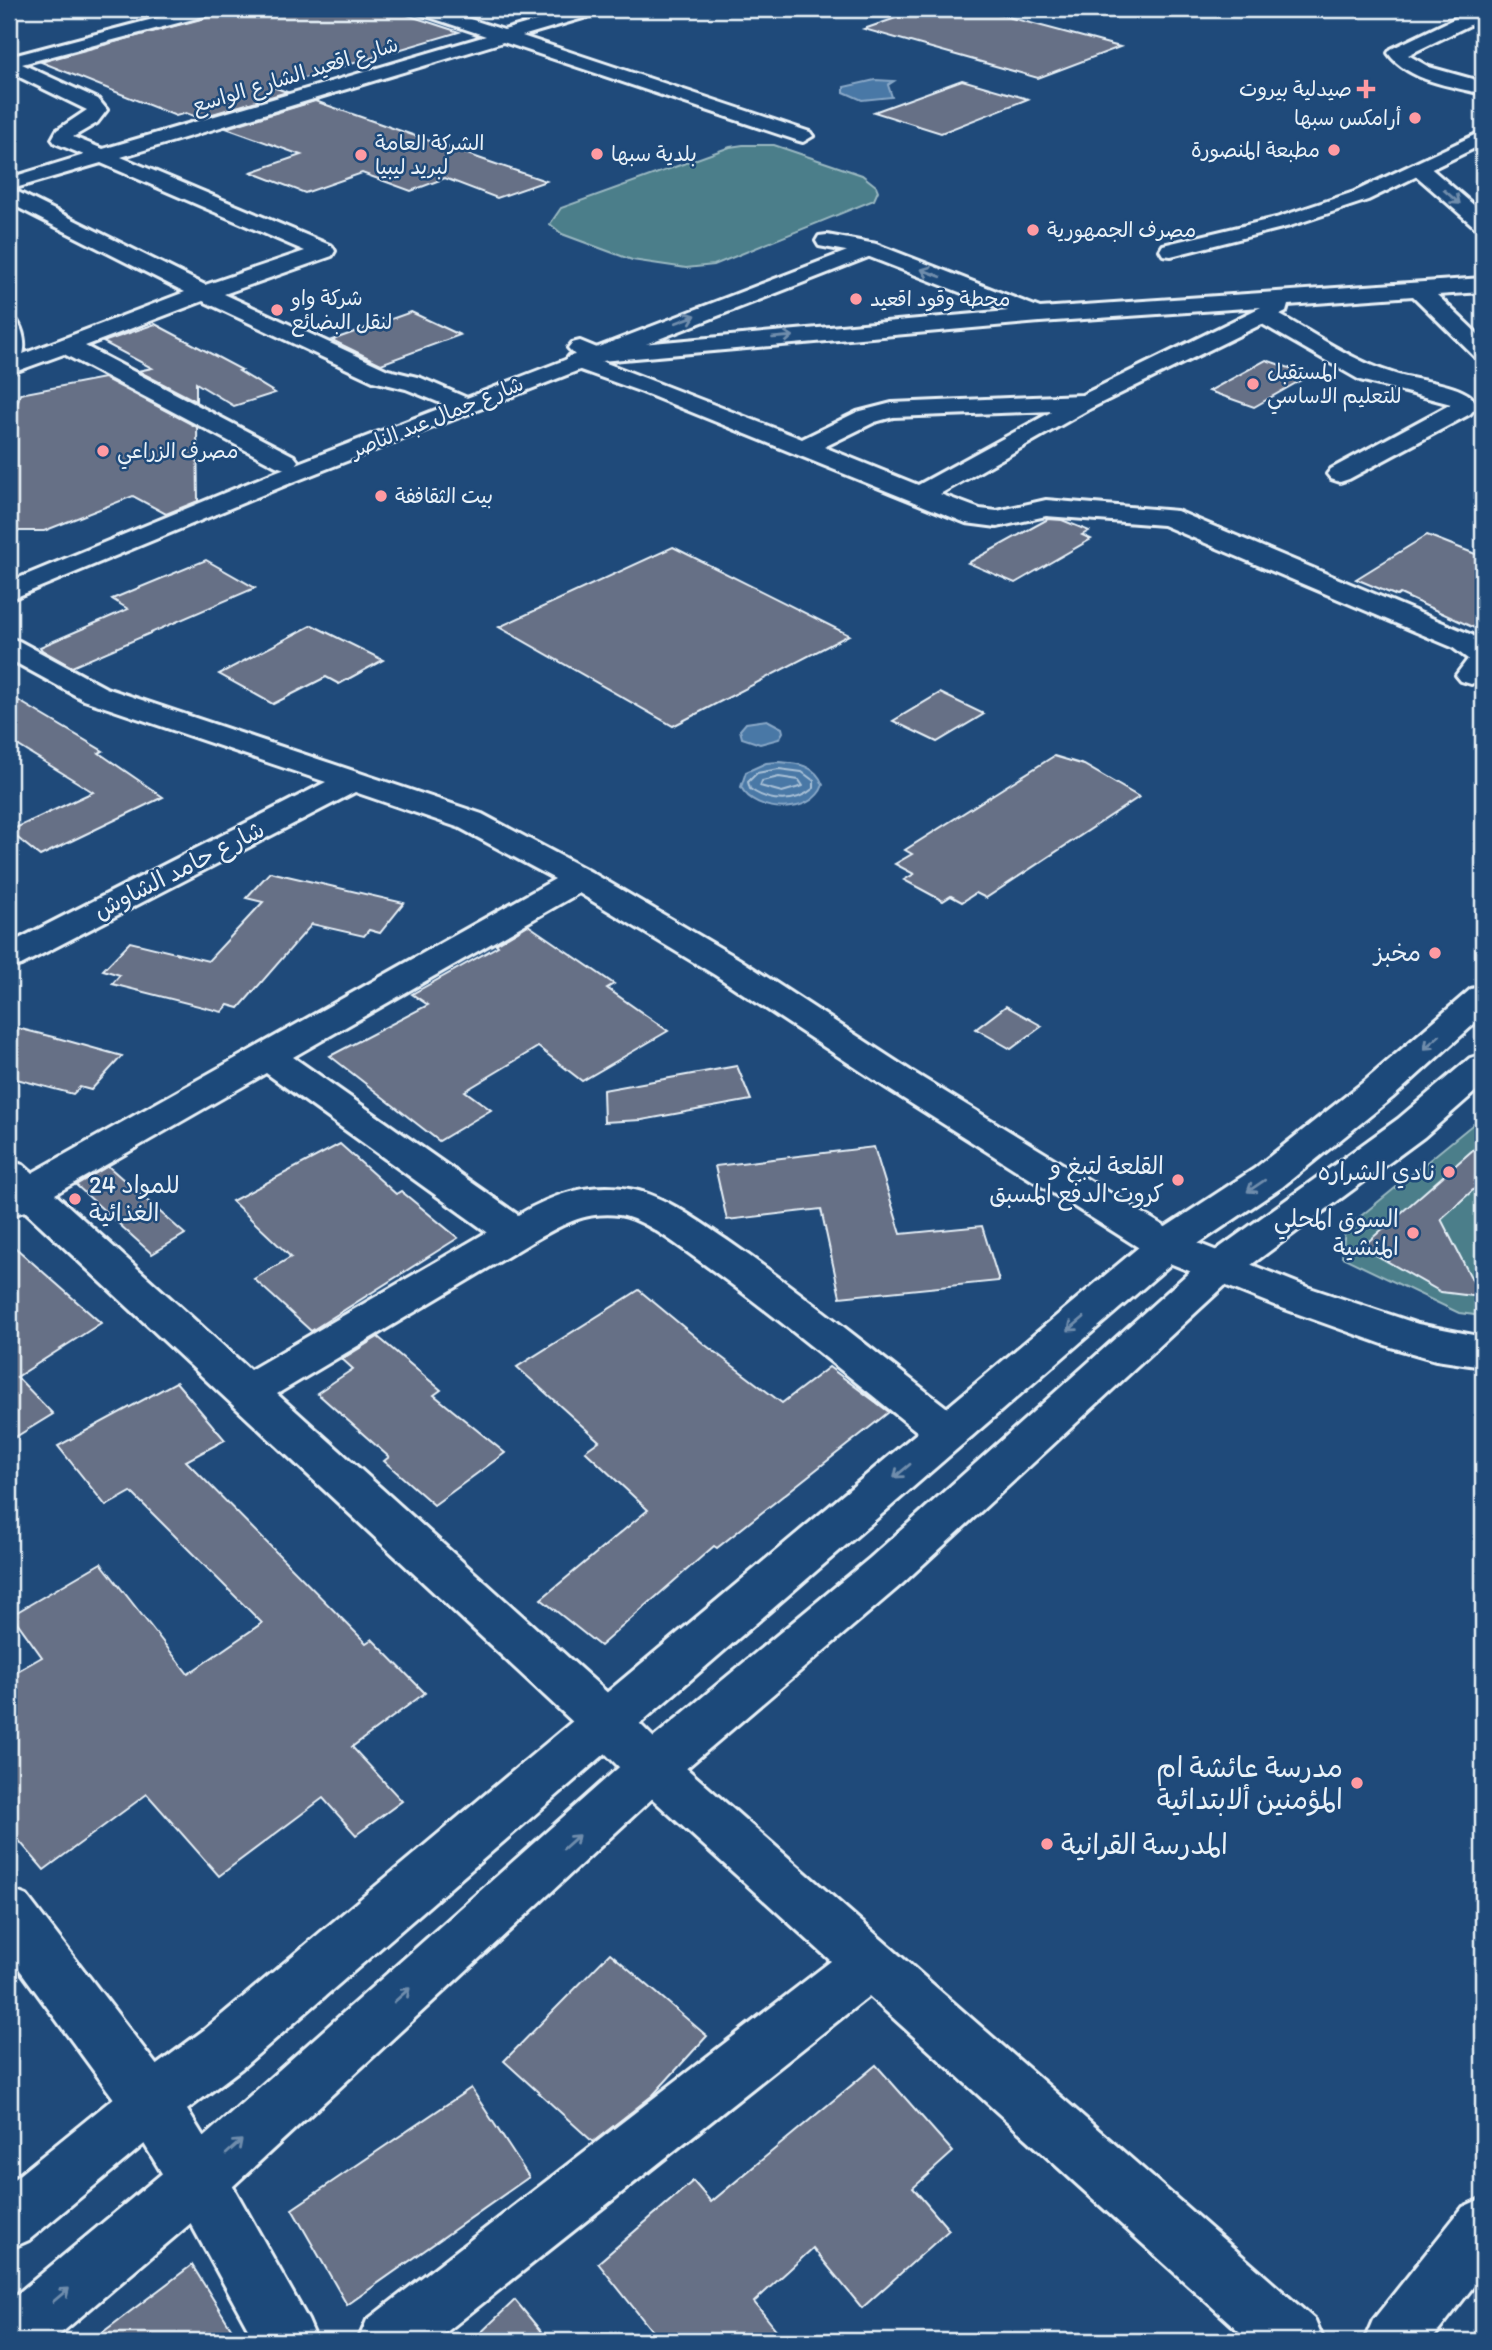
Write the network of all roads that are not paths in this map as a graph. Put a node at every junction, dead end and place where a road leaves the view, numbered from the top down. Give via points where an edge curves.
1 (210, 9) edge
2 (424, 9) edge
3 (594, 9) edge
4 (1479, 10) edge
5 (138, 13) dead end
6 (162, 21) junction
7 (505, 36) junction
8 (9, 64) edge
9 (1483, 88) edge
10 (803, 136) dead end
11 (1483, 138) edge
12 (101, 156) junction
13 (1440, 160) junction
14 (1420, 169) junction
15 (1457, 174) dead end
16 (9, 184) edge
17 (9, 195) edge
18 (1483, 224) edge
19 (868, 248) junction
20 (1171, 250) dead end
21 (1483, 285) edge
22 (1419, 290) junction
23 (204, 293) junction
24 (1294, 299) junction
25 (1262, 314) junction
26 (1040, 315) junction
27 (9, 326) edge
28 (65, 345) junction
29 (685, 345) junction
30 (1483, 352) edge
31 (580, 353) junction
32 (9, 360) edge
33 (9, 367) edge
34 (651, 387) junction
35 (1087, 402) junction
36 (444, 405) junction
37 (803, 448) junction
38 (285, 461) junction
39 (1340, 474) dead end
40 (919, 495) junction
41 (10, 588) edge
42 (9, 647) edge
43 (1471, 675) dead end
44 (350, 782) junction
45 (579, 879) junction
46 (9, 958) edge
47 (1483, 997) edge
48 (268, 1057) junction
49 (1483, 1066) edge
50 (15, 1190) edge
51 (516, 1233) junction
52 (1166, 1246) junction
53 (1218, 1269) junction
54 (1483, 1352) edge
55 (247, 1392) junction
56 (948, 1432) junction
57 (606, 1722) junction
58 (652, 1768) junction
59 (9, 1913) edge
60 (870, 1963) junction
61 (151, 2103) junction
62 (198, 2180) junction
63 (9, 2220) edge
64 (1483, 2227) edge
65 (9, 2339) edge
66 (287, 2341) edge
67 (388, 2341) edge
68 (1294, 2341) edge
69 (1394, 2341) edge

1 - 6 street
2 - 7 street
3 - 7 street, شارع اقعيد الشارع الواسع
4 - 9 street via 1397,53 1414,68
5 - 6 street
6 - 8 street
7 - 10 street
7 - 12 street, شارع اقعيد الشارع الواسع
8 - 12 street via 91,103 97,110 90,119 61,139
11 - 13 street
12 - 16 street, شارع اقعيد الشارع الواسع
12 - 23 street via 324,251
13 - 14 street
13 - 15 street
14 -> 18 street
14 - 20 street via 1322,210
17 - 23 street
26 -> 19 street
31 -> 19 street, شارع جمال عبد الناصر
19 - 31 street, شارع جمال عبد الناصر via 827,241
21 - 22 street
22 - 24 street
22 - 30 street
23 - 28 street
23 - 36 street via 381,376 399,391
24 - 25 street
24 - 26 street
25 - 35 street
25 - 39 street via 1368,375 1464,401 1461,410
29 -> 26 street
27 - 32 street via 13,347
28 - 33 street
28 - 38 street
29 - 31 street
29 - 34 street via 658,369
31 - 34 street
31 - 36 street, شارع جمال عبد الناصر
34 - 37 street
35 - 37 street via 892,410 866,417
35 - 40 street
36 - 38 street, شارع جمال عبد الناصر
36 - 41 street, شارع جمال عبد الناصر
37 - 40 street
38 - 41 street, شارع جمال عبد الناصر
40 - 43 street via 985,519 1046,508 1168,517 1462,641 1483,656
42 - 44 street via 95,694
44 - 45 street via 471,821
44 - 46 street, شارع حامد الشاوش
45 - 48 street
45 - 52 street via 727,967
47 -> 52 street via 1379,1090 1268,1178
48 - 50 street
48 - 51 street
49 - 53 street via 1411,1128
50 - 55 street
51 - 55 street
51 - 56 street via 557,1210 589,1200 629,1202 678,1226 752,1278
52 - 53 street
52 -> 56 street
53 - 54 street via 1436,1345
53 - 58 street via 886,1571
55 - 57 street
56 -> 57 street
57 - 58 street
57 - 61 street via 223,2049
58 - 60 street
62 -> 58 street
59 - 61 street
60 - 67 street
60 - 68 street
61 - 62 street
61 - 63 street
65 -> 62 street
62 - 66 street
64 - 69 street

